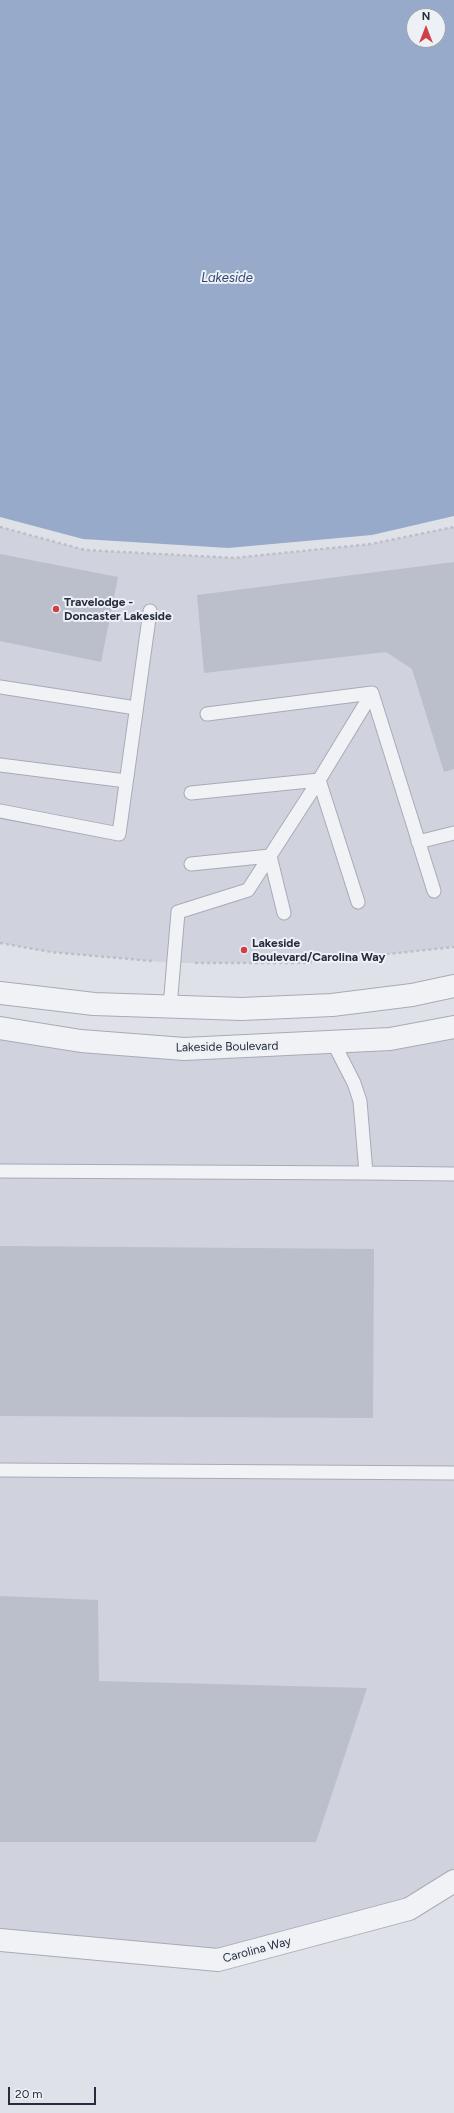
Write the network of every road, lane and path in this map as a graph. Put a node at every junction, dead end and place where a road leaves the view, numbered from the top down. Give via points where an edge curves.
1 (0, 527) edge
2 (454, 527) edge
3 (150, 611) dead end
4 (0, 687) edge
5 (372, 693) junction
6 (136, 708) junction
7 (207, 714) dead end
8 (0, 764) edge
9 (319, 780) junction
10 (126, 781) junction
11 (192, 793) dead end
12 (0, 811) edge
13 (454, 833) edge
14 (418, 842) junction
15 (270, 856) junction
16 (192, 864) dead end
17 (434, 891) dead end
18 (358, 902) dead end
19 (284, 913) dead end
20 (0, 943) edge
21 (454, 947) edge
22 (173, 963) junction
23 (454, 986) edge
24 (0, 993) edge
25 (170, 1007) junction
26 (454, 1027) edge
27 (0, 1028) edge
28 (333, 1042) junction
29 (0, 1171) edge
30 (366, 1173) junction
31 (454, 1174) edge
32 (0, 1470) edge
33 (454, 1473) edge
34 (454, 1881) edge
35 (0, 1940) edge

1 - 2 path via 85,550 234,558 371,544
3 - 6 lane
4 - 6 lane
5 - 7 lane
5 - 9 lane
5 - 14 lane
6 - 10 lane
8 - 10 lane
9 - 11 lane
9 - 15 lane
9 - 18 lane
10 - 12 lane via 119,834
13 - 14 lane
14 - 17 lane
15 - 16 lane
15 - 19 lane
15 - 22 lane via 248,890 178,912
20 - 22 path via 51,952
21 - 22 path via 303,963
22 - 25 lane
23 - 25 street via 412,995 332,1005 242,1009
24 - 25 street via 94,1004
26 - 28 street, Lakeside Boulevard via 390,1040
27 - 28 street, Lakeside Boulevard via 81,1041 184,1049
28 - 30 lane via 354,1083 360,1101
29 - 30 lane
30 - 31 lane
32 - 33 lane
34 - 35 street, Carolina Way via 409,1909 218,1960

